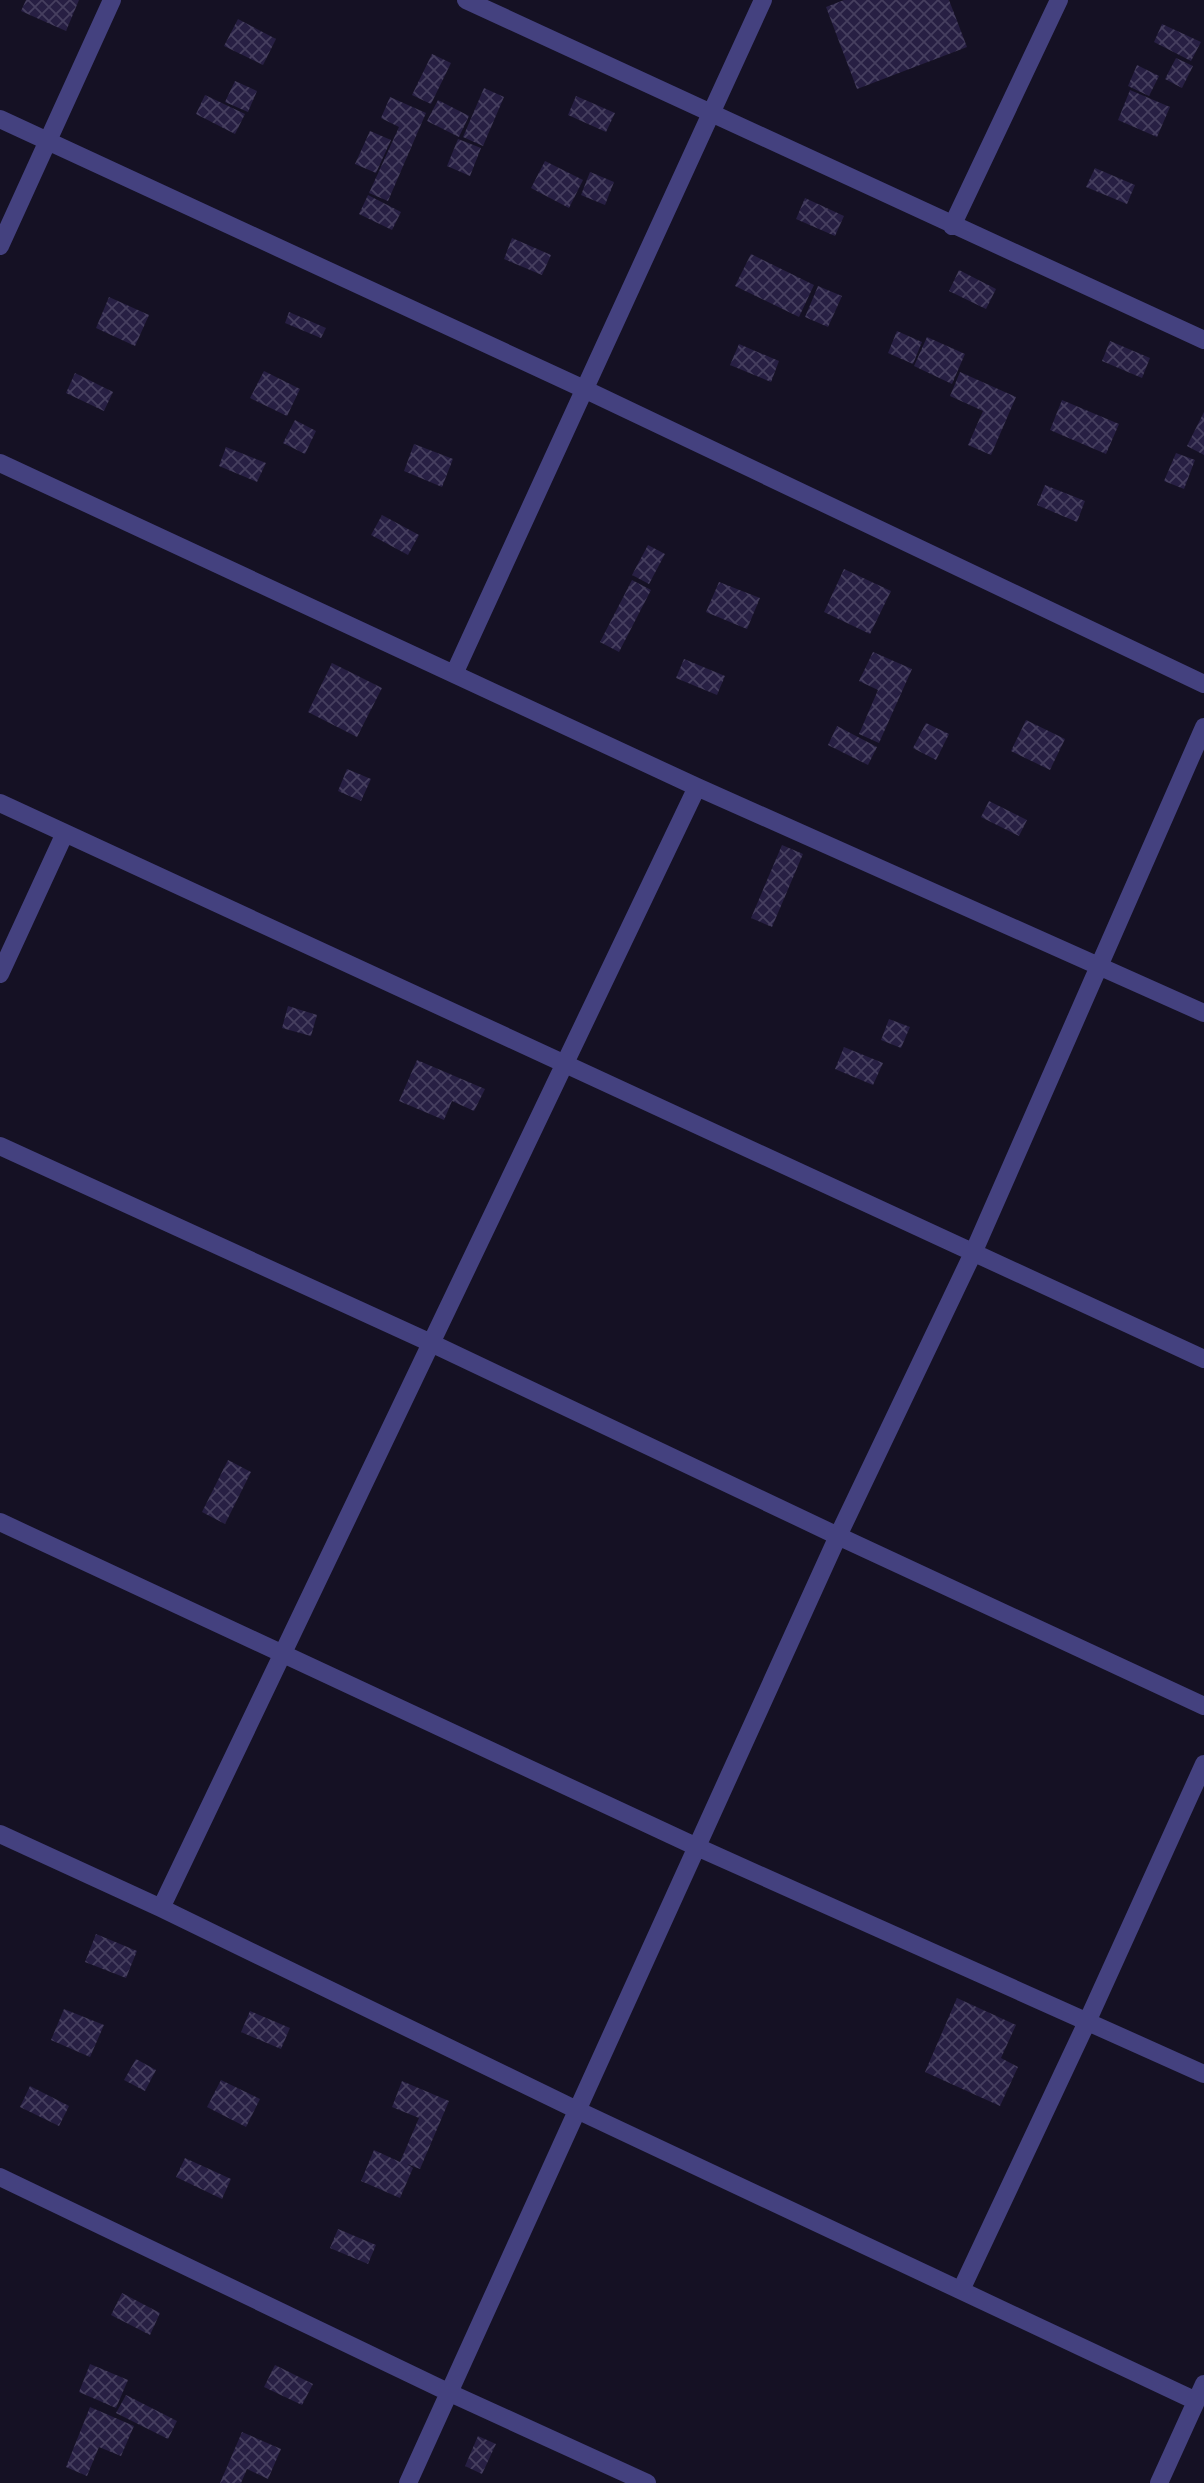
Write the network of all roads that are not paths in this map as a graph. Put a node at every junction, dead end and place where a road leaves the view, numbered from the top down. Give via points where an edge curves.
1 (112, 0) edge
2 (466, 0) edge
3 (763, 0) edge
4 (1059, 0) edge
5 (710, 113) junction
6 (0, 119) edge
7 (47, 141) junction
8 (952, 226) junction
9 (0, 246) edge
10 (1204, 340) edge
11 (584, 389) junction
12 (0, 463) edge
13 (454, 674) junction
14 (1204, 684) edge
15 (1204, 727) edge
16 (697, 787) junction
17 (0, 803) edge
18 (65, 833) junction
19 (1098, 965) junction
20 (0, 974) edge
21 (1204, 1013) edge
22 (564, 1065) junction
23 (0, 1146) edge
24 (974, 1251) junction
25 (431, 1343) junction
26 (1204, 1359) edge
27 (0, 1522) edge
28 (838, 1536) junction
29 (283, 1653) junction
30 (1204, 1706) edge
31 (1204, 1764) edge
32 (0, 1834) edge
33 (697, 1847) junction
34 (160, 1908) junction
35 (1087, 2022) junction
36 (1204, 2074) edge
37 (579, 2110) junction
38 (0, 2177) edge
39 (961, 2290) junction
40 (1200, 2392) edge
41 (450, 2393) junction
42 (408, 2483) edge
43 (647, 2483) edge
44 (1159, 2483) edge

1 - 7 street
2 - 5 street
3 - 5 street
4 - 8 street
5 - 8 street
5 - 11 street
6 - 7 street
7 - 9 street
7 - 11 street
8 - 10 street
11 - 13 street
11 - 14 street
12 - 13 street
13 - 16 street
15 - 19 street
16 - 19 street
16 - 22 street
17 - 18 street
18 - 20 street
18 - 22 street
19 - 21 street
19 - 24 street
22 - 24 street
22 - 25 street
23 - 25 street
24 - 26 street
24 - 28 street
25 - 28 street
25 - 29 street
27 - 29 street
28 - 30 street
28 - 33 street
29 - 33 street
29 - 34 street
31 - 35 street
32 - 34 street
33 - 35 street
33 - 37 street
34 - 37 street
35 - 36 street
35 - 39 street
37 - 39 street
37 - 41 street
38 - 41 street
39 - 40 street
40 - 44 street
41 - 42 street
41 - 43 street

